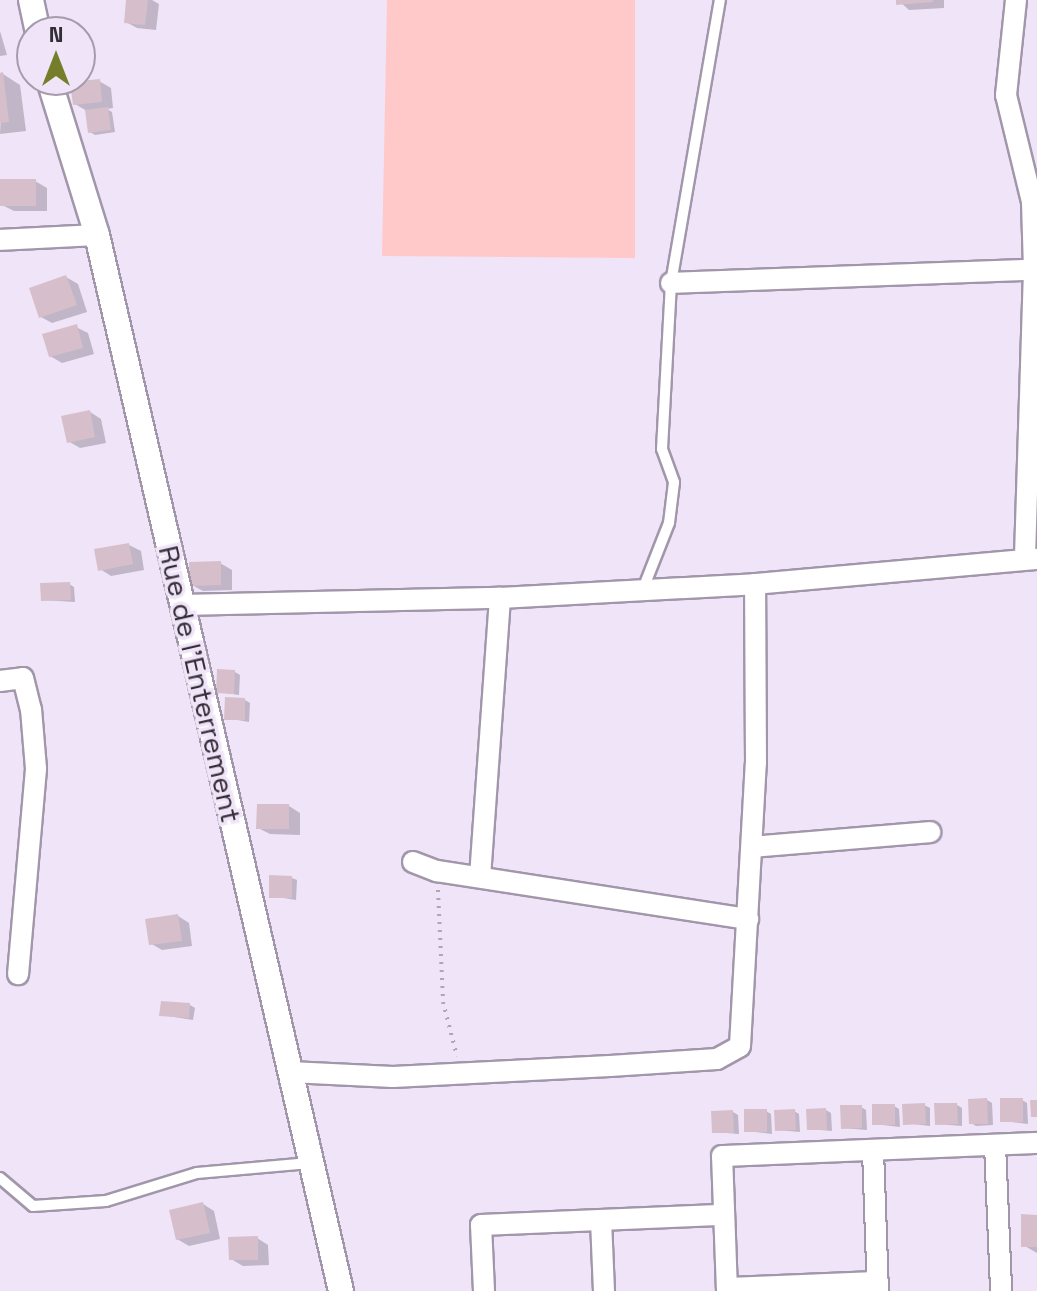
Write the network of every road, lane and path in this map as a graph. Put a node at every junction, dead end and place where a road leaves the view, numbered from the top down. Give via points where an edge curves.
1 (720, 0) edge
2 (1016, 0) edge
3 (54, 96) edge
4 (97, 235) junction
5 (0, 240) edge
6 (1034, 270) junction
7 (671, 283) junction
8 (1031, 559) edge
9 (755, 584) junction
10 (643, 589) junction
11 (500, 598) junction
12 (182, 605) junction
13 (0, 681) edge
14 (930, 832) dead end
15 (752, 847) junction
16 (413, 862) dead end
17 (437, 871) junction
18 (480, 877) junction
19 (748, 919) junction
20 (18, 974) dead end
21 (290, 1072) junction
22 (461, 1073) junction
23 (1037, 1143) edge
24 (995, 1145) junction
25 (873, 1150) junction
26 (311, 1162) junction
27 (0, 1178) edge
28 (724, 1215) junction
29 (601, 1220) junction
30 (878, 1287) edge
31 (727, 1290) edge
32 (341, 1291) edge
33 (484, 1291) edge
34 (604, 1291) edge
35 (1001, 1291) edge

1 - 7 lane
2 - 6 street via 1006,95 1032,202
3 - 4 street, Rue de l'Enterrement
4 - 5 street
4 - 12 street, Rue de l'Enterrement
6 - 7 street
6 - 8 street
7 - 10 lane via 662,449 674,482 669,523
8 - 9 street
9 - 10 street
9 - 15 street
10 - 11 street
11 - 12 street
11 - 18 street
12 - 21 street, Rue de l'Enterrement
13 - 20 street via 23,678 36,769
14 - 15 street
15 - 19 street
16 - 17 street
17 - 18 street
17 - 22 path via 443,1002
18 - 19 street
19 - 22 street via 740,1046 717,1059
21 - 22 street via 393,1077
21 - 26 street, Rue de l'Enterrement
23 - 24 street
24 - 25 street
24 - 35 street
25 - 28 street via 722,1156
25 - 30 street
26 - 27 lane via 197,1173 106,1201 33,1206
26 - 32 street, Rue de l'Enterrement
28 - 29 street
28 - 31 street
29 - 33 street via 481,1225
29 - 34 street
30 - 31 street

